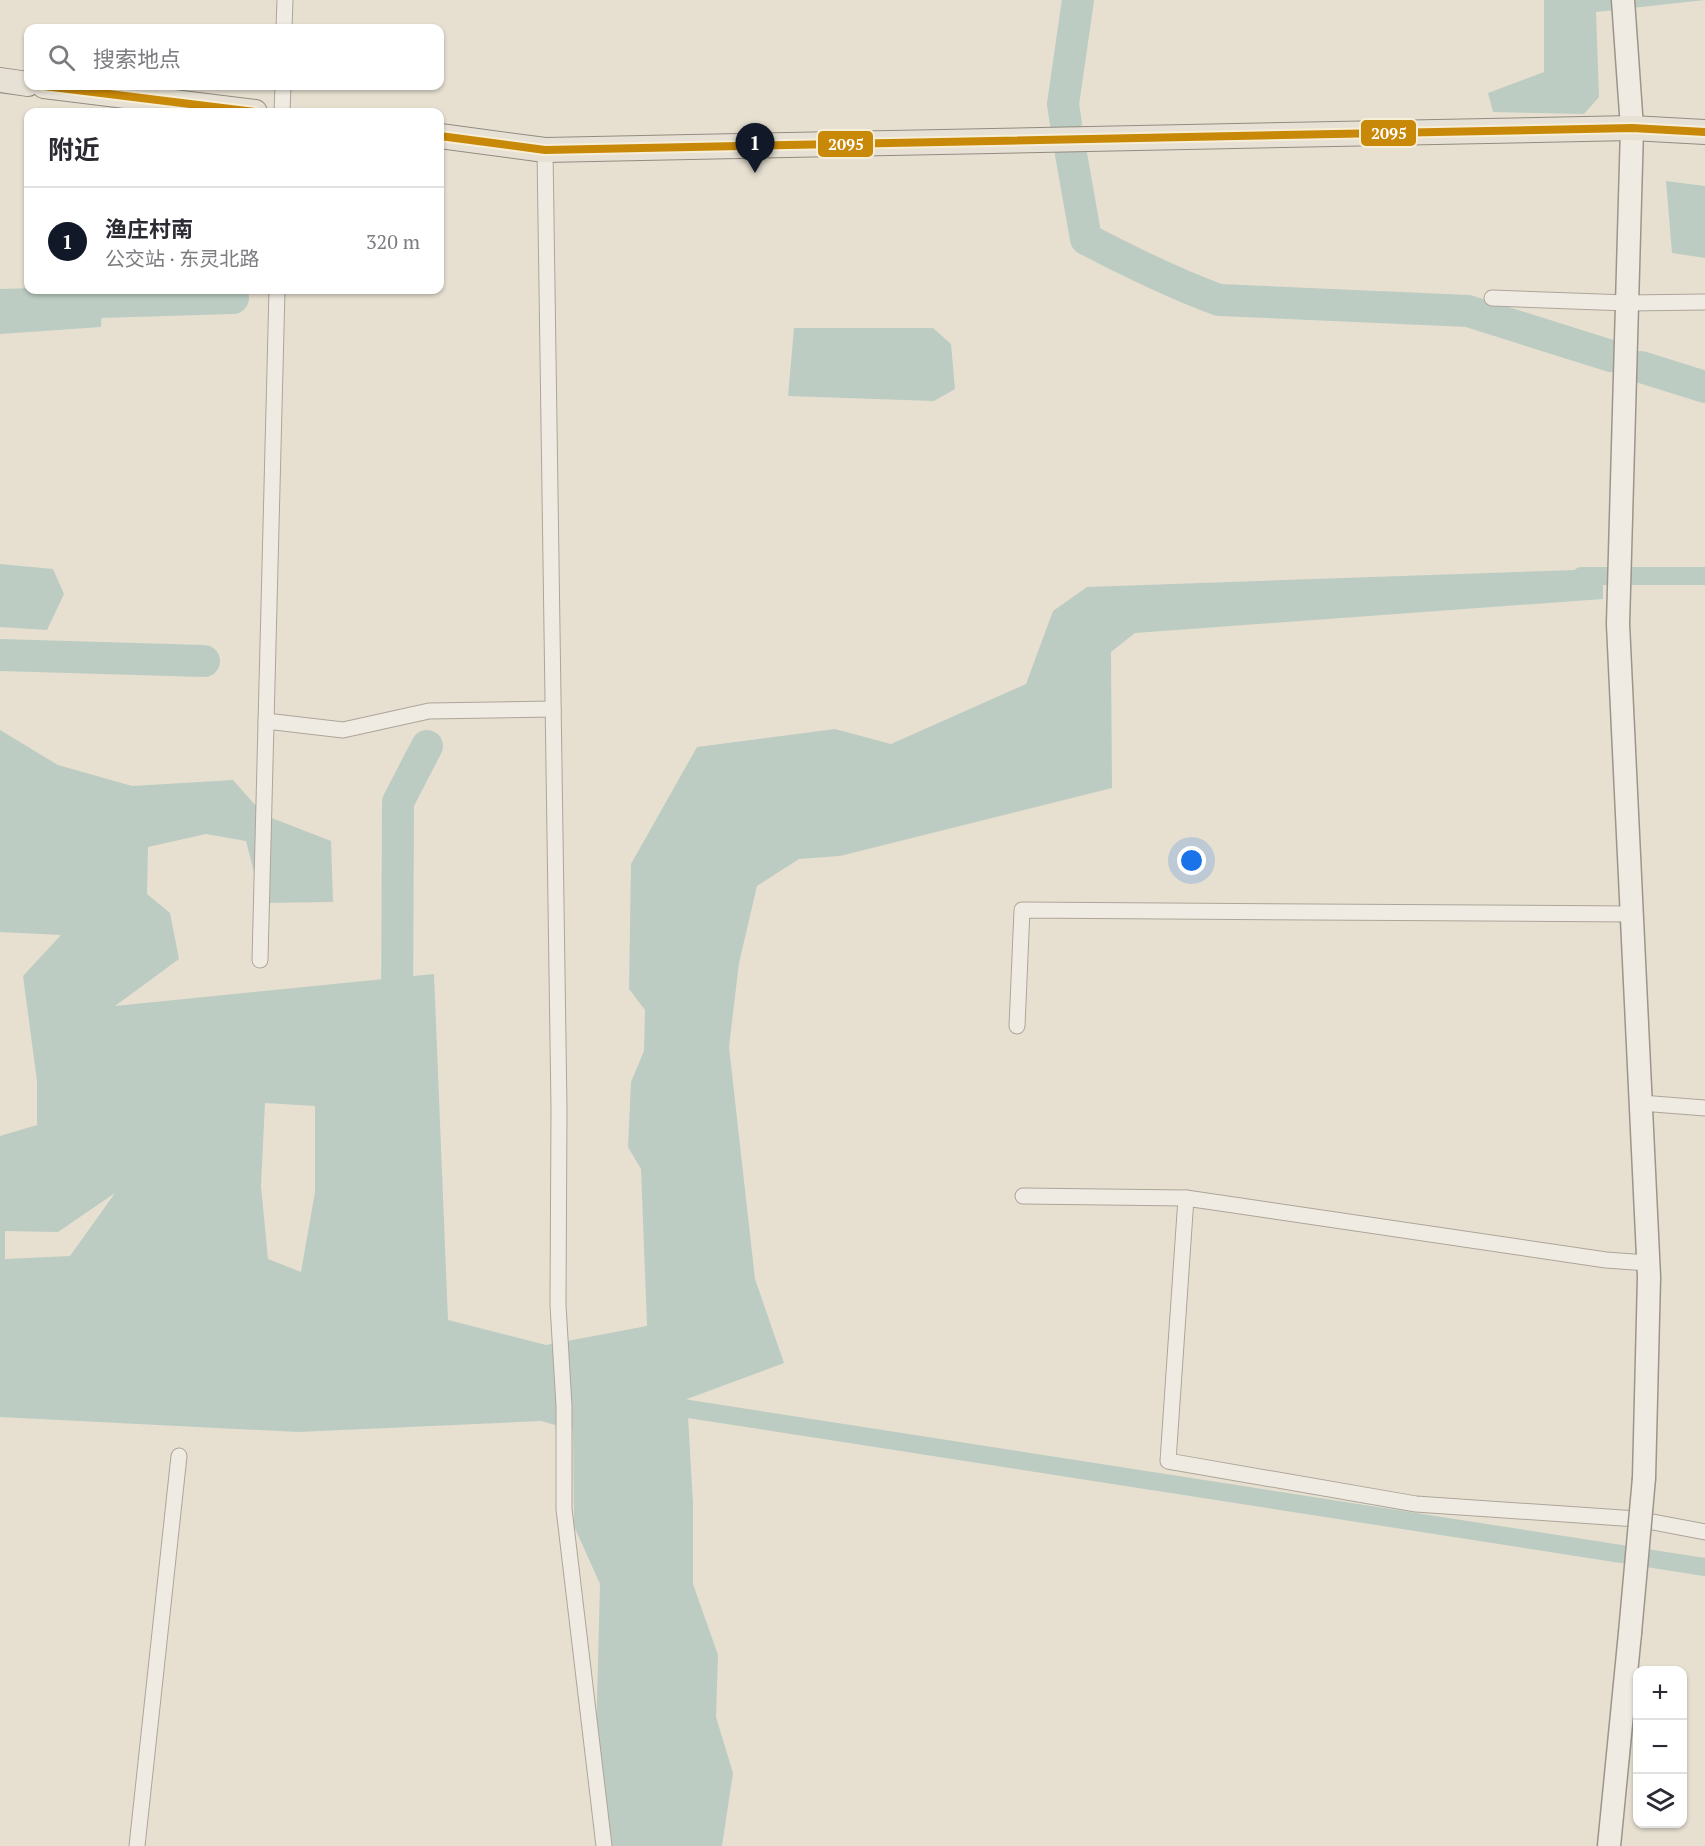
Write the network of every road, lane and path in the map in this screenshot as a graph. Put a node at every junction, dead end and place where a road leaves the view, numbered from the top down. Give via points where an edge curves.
1 (285, 0) edge
2 (1623, 0) edge
3 (284, 24) edge
4 (0, 80) edge
5 (24, 83) edge
6 (76, 90) edge
7 (282, 90) edge
8 (223, 108) edge
9 (282, 108) edge
10 (1632, 128) junction
11 (1705, 132) edge
12 (444, 137) edge
13 (544, 150) junction
14 (277, 294) edge
15 (1492, 298) dead end
16 (1705, 302) edge
17 (1627, 303) junction
18 (553, 709) junction
19 (266, 721) junction
20 (1632, 914) junction
21 (260, 960) dead end
22 (1017, 1026) dead end
23 (1641, 1103) junction
24 (1705, 1108) edge
25 (1023, 1196) dead end
26 (1186, 1198) junction
27 (1648, 1263) junction
28 (179, 1456) dead end
29 (1705, 1533) edge
30 (137, 1846) edge
31 (604, 1846) edge
32 (1609, 1846) edge

1 - 3 street
2 - 10 street
4 - 5 main road
6 - 8 main road
7 - 9 street
10 - 11 main road
10 - 13 main road
10 - 17 street
12 - 13 main road
13 - 18 street
14 - 19 street
15 - 17 street
16 - 17 street
17 - 20 street via 1618,624
18 - 19 street via 429,711 343,730
18 - 31 street via 558,1305 564,1406 564,1509
19 - 21 street
20 - 22 street via 1022,910
20 - 23 street
23 - 24 street
23 - 27 street
25 - 26 street
26 - 27 street
26 - 29 street via 1168,1461 1416,1504 1637,1519
27 - 32 street, bridge via 1644,1478
28 - 30 street

